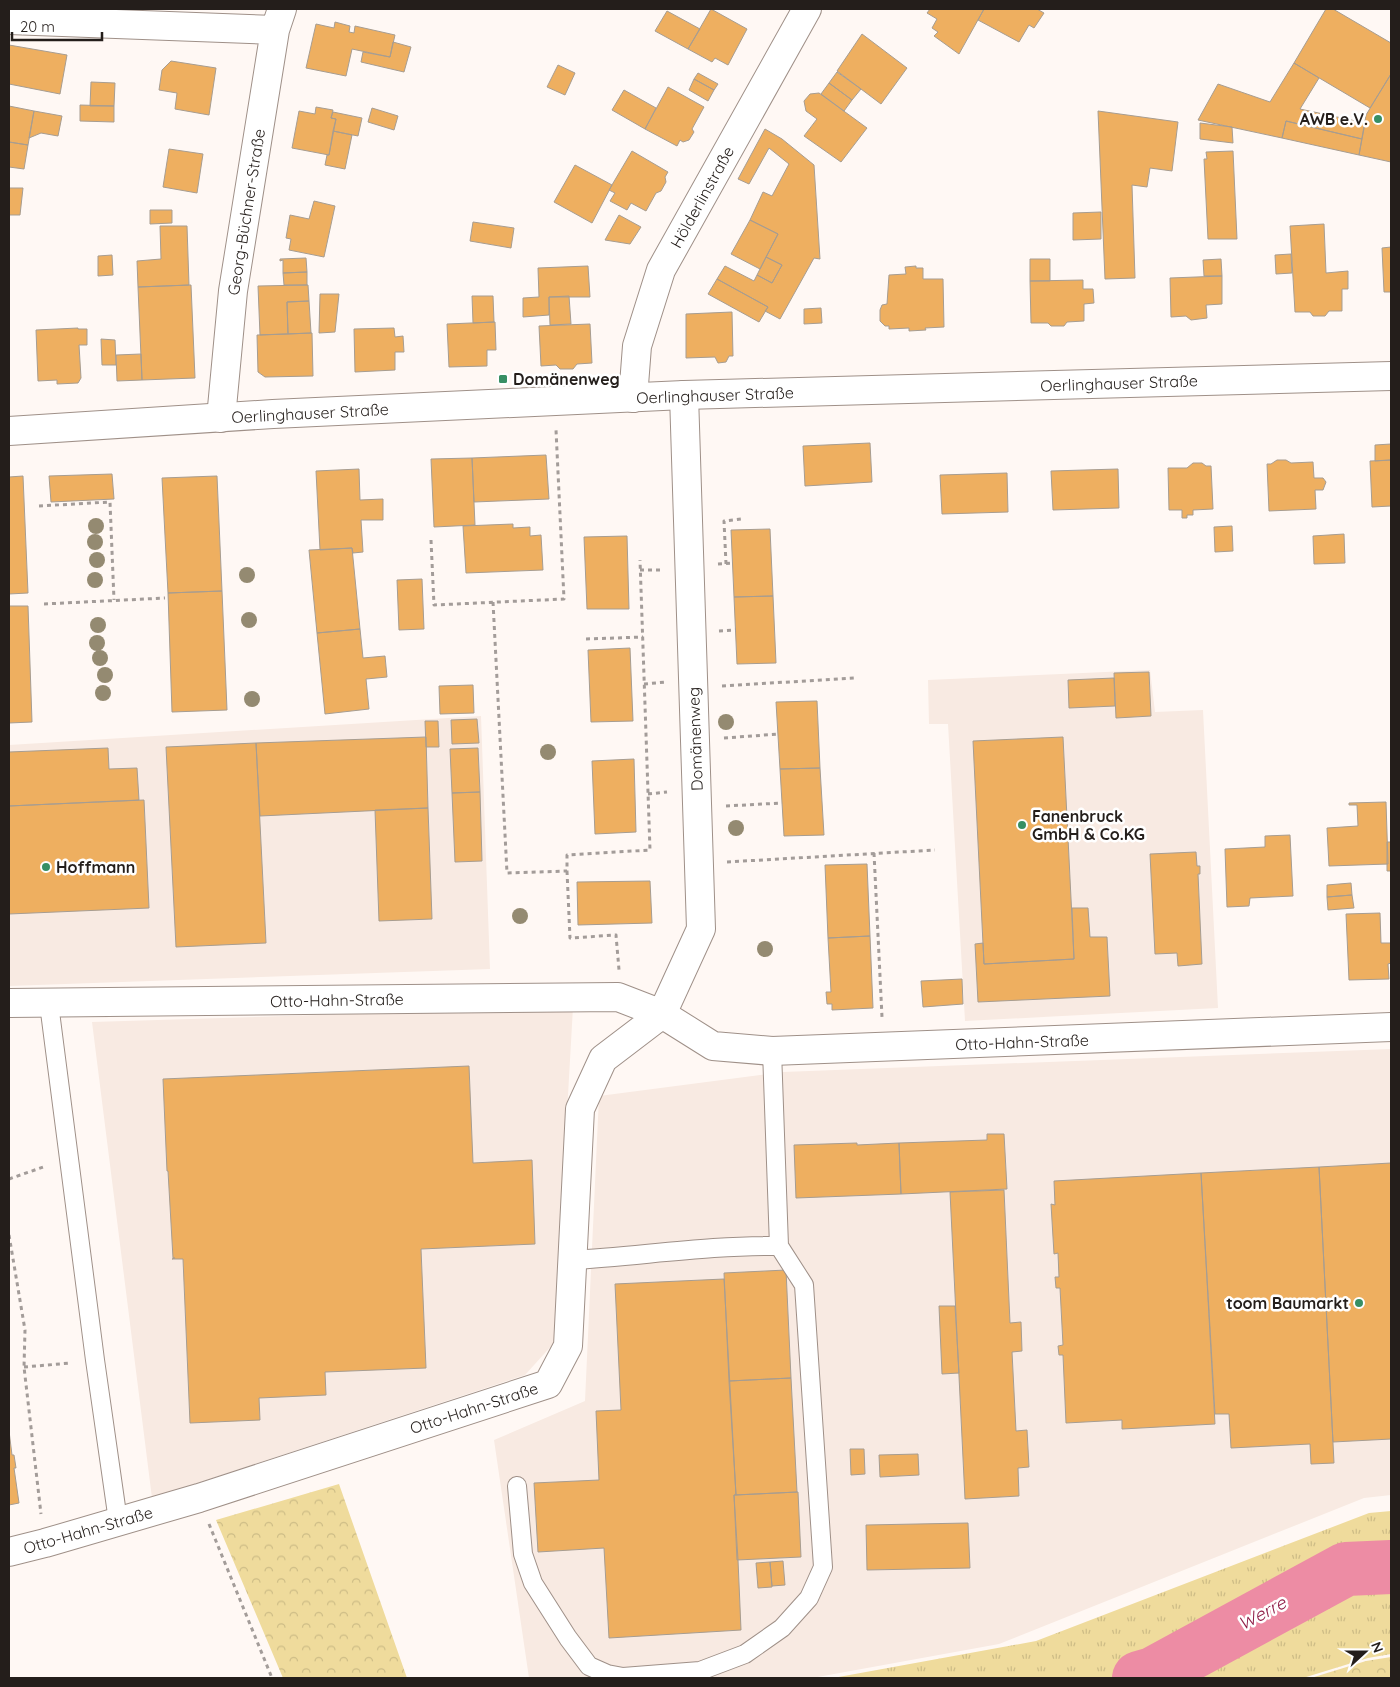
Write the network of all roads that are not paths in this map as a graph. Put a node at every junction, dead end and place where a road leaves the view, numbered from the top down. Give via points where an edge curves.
1 (807, 9) edge
2 (279, 19) edge
3 (9, 20) edge
4 (1391, 376) edge
5 (684, 395) junction
6 (632, 398) junction
7 (221, 418) junction
8 (9, 431) edge
9 (9, 1003) edge
10 (49, 1004) junction
11 (662, 1014) junction
12 (1391, 1027) edge
13 (772, 1051) junction
14 (779, 1246) junction
15 (572, 1260) junction
16 (518, 1486) dead end
17 (118, 1521) junction
18 (9, 1552) edge

1 - 6 street, Hölderlinstraße via 661,270 637,346
2 - 3 street
2 - 7 street, Georg-Büchner-Straße via 233,291
4 - 5 street, Oerlinghauser Straße
5 - 6 street, Oerlinghauser Straße
5 - 11 street, Domänenweg via 702,929
6 - 7 street, Oerlinghauser Straße
7 - 8 street, Oerlinghauser Straße
9 - 10 street, Otto-Hahn-Straße
10 - 11 street, Otto-Hahn-Straße via 618,997
10 - 17 lane
11 - 13 street, Otto-Hahn-Straße via 713,1046
11 - 15 street, Otto-Hahn-Straße via 604,1059 580,1109
12 - 13 street, Otto-Hahn-Straße
13 - 14 lane
14 - 15 lane via 727,1246
14 - 16 lane via 804,1285 823,1567 809,1598 782,1628 745,1654 700,1671 623,1677 589,1666 533,1583 523,1554
15 - 17 street, Otto-Hahn-Straße via 568,1346 548,1384
17 - 18 street, Otto-Hahn-Straße

